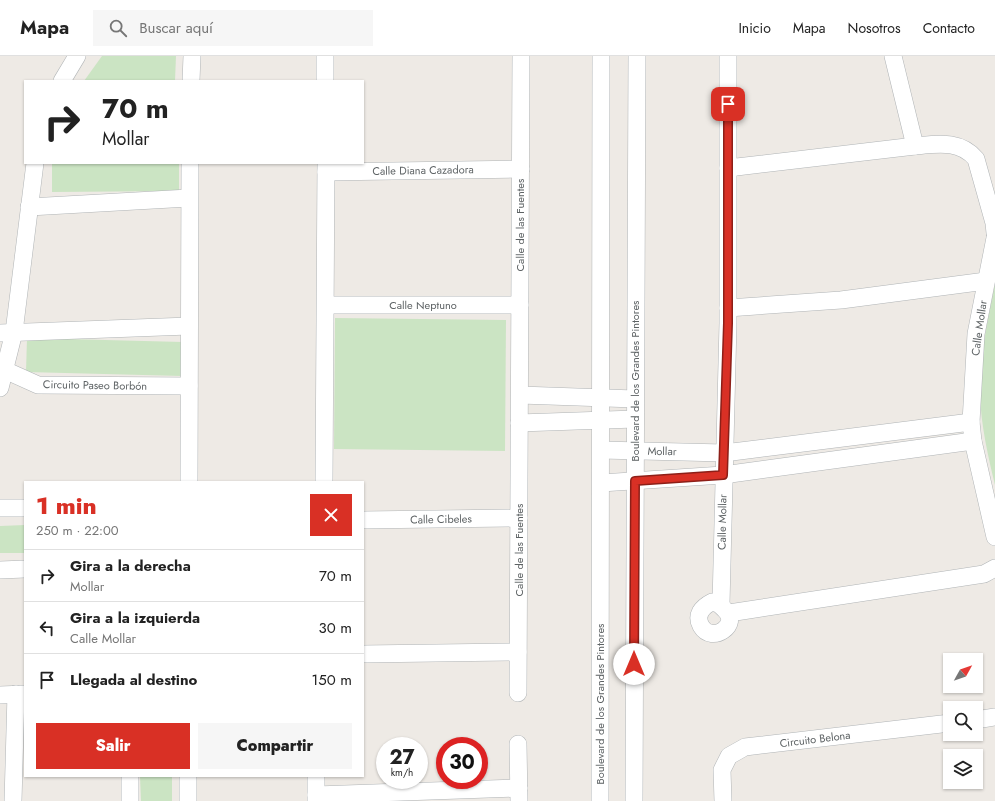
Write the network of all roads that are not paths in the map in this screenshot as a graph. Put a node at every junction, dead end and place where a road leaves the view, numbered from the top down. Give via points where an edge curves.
1 (77, 56) edge
2 (192, 56) edge
3 (325, 56) edge
4 (521, 56) edge
5 (601, 56) edge
6 (637, 56) edge
7 (728, 56) edge
8 (893, 56) edge
9 (63, 80) edge
10 (191, 80) edge
11 (325, 80) edge
12 (915, 146) junction
13 (35, 164) edge
14 (190, 164) edge
15 (326, 167) edge
16 (728, 168) junction
17 (521, 169) junction
18 (189, 198) junction
19 (29, 207) junction
20 (995, 233) edge
21 (995, 238) edge
22 (986, 281) junction
23 (326, 305) junction
24 (520, 306) junction
25 (728, 308) junction
26 (189, 326) junction
27 (7, 332) edge
28 (2, 369) edge
29 (189, 386) junction
30 (0, 388) edge
31 (520, 395) junction
32 (600, 398) junction
33 (635, 399) junction
34 (635, 419) junction
35 (600, 420) junction
36 (971, 422) junction
37 (519, 423) junction
38 (973, 441) junction
39 (601, 450) junction
40 (635, 451) junction
41 (724, 453) junction
42 (723, 475) junction
43 (189, 481) edge
44 (324, 481) edge
45 (635, 481) junction
46 (601, 483) junction
47 (0, 508) edge
48 (24, 508) edge
49 (519, 518) junction
50 (364, 520) edge
51 (995, 536) edge
52 (995, 568) edge
53 (24, 569) edge
54 (0, 570) edge
55 (518, 652) junction
56 (364, 654) edge
57 (518, 693) dead end
58 (14, 694) edge
59 (995, 717) edge
60 (983, 719) edge
61 (943, 724) edge
62 (518, 744) dead end
63 (130, 777) edge
64 (188, 777) edge
65 (316, 777) edge
66 (519, 795) edge
67 (316, 798) edge
68 (13, 801) edge
69 (130, 801) edge
70 (188, 801) edge
71 (600, 801) edge
72 (634, 801) edge
73 (723, 801) edge

1 - 9 street
2 - 10 street
3 - 11 street
4 - 17 street, Calle de las Fuentes
5 - 32 street, Boulevard de los Grandes Pintores
6 - 33 street, Boulevard de los Grandes Pintores
7 - 16 street, Calle Mollar
8 - 12 street
12 - 16 street
12 - 20 street via 959,146 970,151 976,159
13 - 19 street
14 - 18 street
15 - 17 street, Calle Diana Cazadora
15 - 23 street
16 - 25 street, Calle Mollar
17 - 24 street, Calle de las Fuentes
18 - 19 street
18 - 26 street
19 - 27 street
21 - 22 street, Calle Mollar
22 - 25 street via 841,300
22 - 36 street, Calle Mollar via 976,334
23 - 24 street, Calle Neptuno
23 - 44 street
24 - 31 street, Calle de las Fuentes
25 - 41 street, Calle Mollar
26 - 27 street
26 - 29 street
27 - 28 street
28 - 29 street, Circuito Paseo Borbón via 38,385
28 - 30 street
29 - 43 street
31 - 32 street
31 - 37 street, Calle de las Fuentes
32 - 33 street
32 - 35 street, Boulevard de los Grandes Pintores
33 - 34 street, Boulevard de los Grandes Pintores
34 - 35 street
34 - 40 street, Boulevard de los Grandes Pintores
35 - 37 street
35 - 39 street, Boulevard de los Grandes Pintores
36 - 38 street, Calle Mollar
36 - 41 street, Mollar
37 - 49 street, Calle de las Fuentes
38 - 42 street
38 - 51 street, Calle Mollar
39 - 40 street, Mollar
39 - 46 street, Boulevard de los Grandes Pintores
40 - 41 street, Mollar
40 - 45 street, Boulevard de los Grandes Pintores
41 - 42 street, Calle Mollar
42 - 45 street
42 - 52 street, Calle Mollar via 725,608 984,574
45 - 46 street
45 - 72 street, Boulevard de los Grandes Pintores
46 - 71 street, Boulevard de los Grandes Pintores
47 - 48 street
49 - 50 street, Calle Cibeles
49 - 55 street, Calle de las Fuentes
53 - 54 street
55 - 56 street
55 - 57 street, Calle de las Fuentes
58 - 68 street
59 - 60 street
61 - 73 street, Circuito Belona via 746,747 729,756 722,770
62 - 66 street
63 - 69 street
64 - 70 street
65 - 67 street
66 - 67 street

